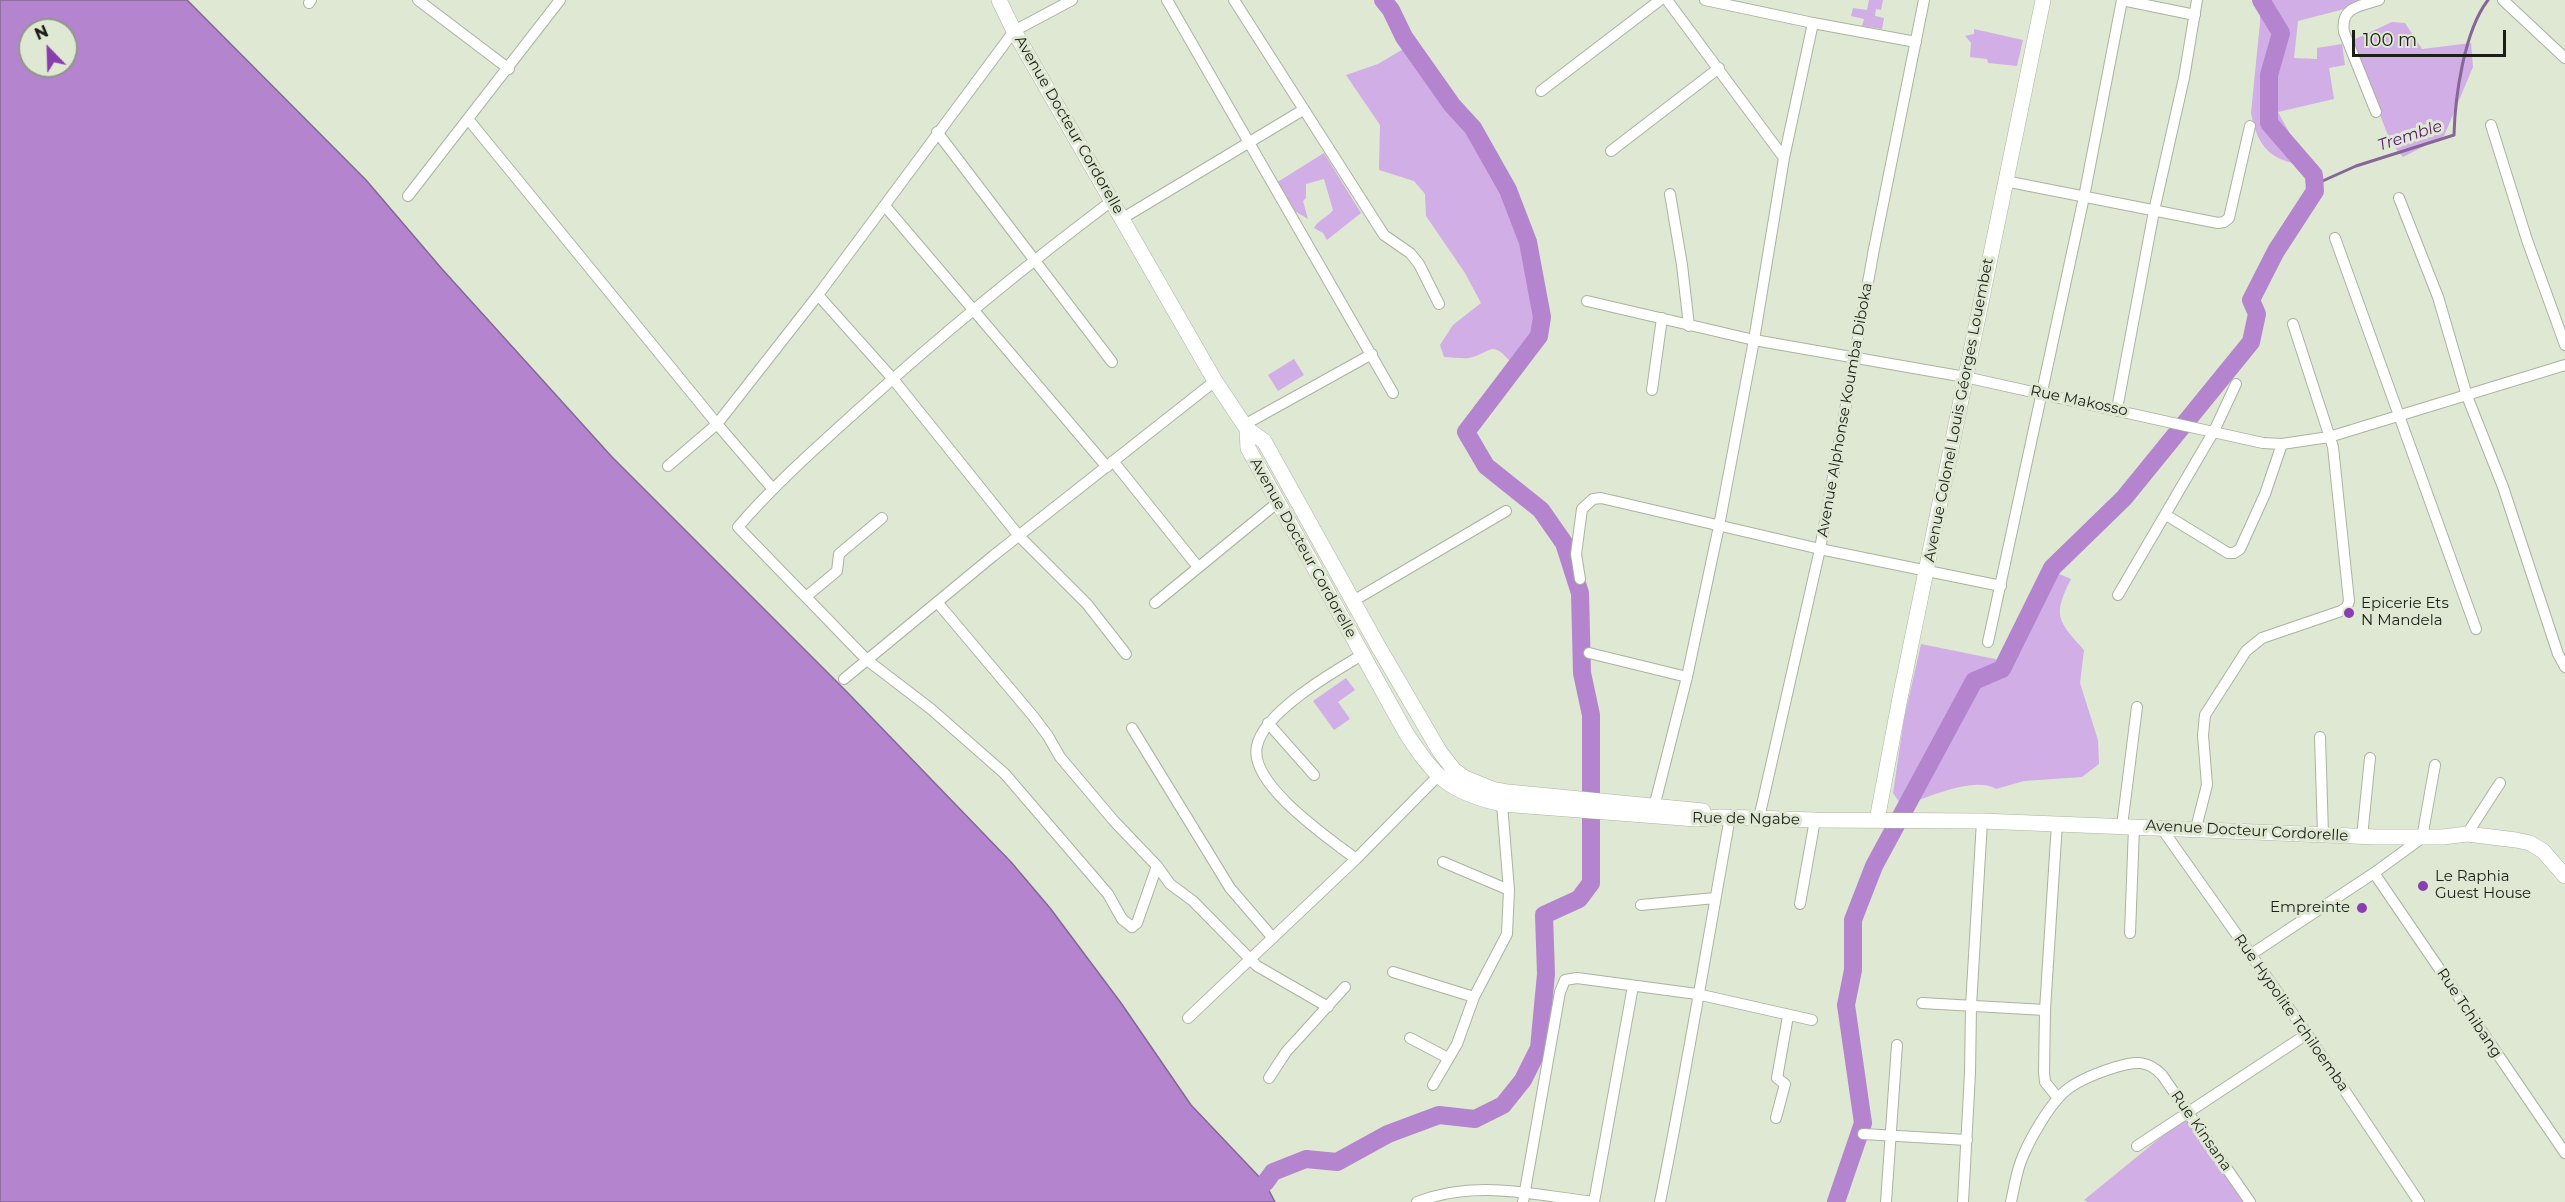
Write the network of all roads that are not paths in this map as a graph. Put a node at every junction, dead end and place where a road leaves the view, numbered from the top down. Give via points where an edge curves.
1 (418, 0) edge
2 (544, 0) edge
3 (999, 0) edge
4 (1072, 0) edge
5 (1167, 0) edge
6 (1234, 0) edge
7 (1660, 0) edge
8 (1667, 0) edge
9 (1705, 0) edge
10 (1924, 0) edge
11 (2043, 0) edge
12 (2122, 0) edge
13 (2198, 0) edge
14 (2379, 0) edge
15 (2503, 0) edge
16 (558, 3) edge
17 (2195, 15) junction
18 (1813, 23) junction
19 (1014, 31) junction
20 (1916, 42) junction
21 (2565, 58) edge
22 (1719, 68) junction
23 (509, 69) junction
24 (1541, 91) dead end
25 (1303, 110) junction
26 (2376, 112) dead end
27 (468, 119) junction
28 (2250, 126) dead end
29 (2491, 126) dead end
30 (938, 132) junction
31 (1249, 141) junction
32 (1611, 151) dead end
33 (1784, 158) junction
34 (2005, 181) junction
35 (1670, 194) dead end
36 (408, 196) dead end
37 (2084, 197) junction
38 (2399, 198) dead end
39 (1113, 200) junction
40 (885, 206) junction
41 (2154, 211) junction
42 (1123, 218) junction
43 (2335, 238) dead end
44 (1034, 260) junction
45 (818, 295) junction
46 (1587, 301) dead end
47 (1439, 304) dead end
48 (973, 310) junction
49 (1662, 318) junction
50 (2293, 324) dead end
51 (1689, 326) junction
52 (1754, 340) junction
53 (2565, 345) edge
54 (1372, 354) junction
55 (1854, 358) junction
56 (1112, 362) dead end
57 (2565, 365) edge
58 (1965, 377) junction
59 (893, 378) junction
60 (1215, 381) junction
61 (2236, 384) dead end
62 (1652, 390) dead end
63 (1394, 393) dead end
64 (2041, 393) junction
65 (2467, 396) junction
66 (2117, 410) junction
67 (2399, 416) junction
68 (717, 424) junction
69 (1245, 427) junction
70 (2214, 431) junction
71 (2330, 437) junction
72 (2282, 444) junction
73 (1110, 464) junction
74 (668, 466) dead end
75 (772, 488) junction
76 (1277, 503) junction
77 (1506, 511) dead end
78 (2166, 515) junction
79 (882, 518) dead end
80 (1719, 526) junction
81 (1019, 536) junction
82 (1820, 549) junction
83 (1198, 567) junction
84 (1926, 570) junction
85 (1580, 579) dead end
86 (2001, 586) junction
87 (2118, 595) dead end
88 (807, 596) junction
89 (1353, 601) junction
90 (937, 602) junction
91 (1155, 603) dead end
92 (2476, 629) dead end
93 (1988, 642) dead end
94 (1589, 653) dead end
95 (1126, 654) dead end
96 (1362, 655) junction
97 (867, 660) junction
98 (2565, 667) edge
99 (1687, 677) junction
100 (844, 679) dead end
101 (2137, 707) dead end
102 (1268, 723) junction
103 (1132, 728) dead end
104 (2320, 737) dead end
105 (2370, 758) dead end
106 (2435, 765) dead end
107 (1314, 775) dead end
108 (1437, 777) junction
109 (2500, 783) dead end
110 (1502, 804) junction
111 (1579, 805) junction
112 (1653, 811) junction
113 (1726, 817) junction
114 (1759, 818) junction
115 (1815, 820) junction
116 (1882, 820) junction
117 (1982, 820) junction
118 (1914, 821) joint
119 (2057, 823) junction
120 (2128, 826) junction
121 (2160, 826) junction
122 (2196, 828) junction
123 (2323, 834) junction
124 (2467, 834) junction
125 (2362, 837) junction
126 (2422, 838) junction
127 (1356, 859) junction
128 (1443, 862) dead end
129 (1157, 866) junction
130 (2374, 873) junction
131 (2565, 876) edge
132 (1509, 890) junction
133 (1715, 898) junction
134 (1800, 904) dead end
135 (1641, 905) dead end
136 (2130, 933) dead end
137 (1272, 938) junction
138 (2250, 955) junction
139 (1250, 959) junction
140 (1393, 972) dead end
141 (1633, 986) junction
142 (1345, 987) dead end
143 (1697, 994) junction
144 (1474, 997) junction
145 (1922, 1003) dead end
146 (1971, 1006) junction
147 (1328, 1007) junction
148 (2045, 1010) junction
149 (1788, 1016) junction
150 (1188, 1018) dead end
151 (1812, 1020) dead end
152 (2307, 1034) junction
153 (1410, 1038) dead end
154 (1897, 1045) dead end
155 (1448, 1058) junction
156 (1269, 1078) dead end
157 (1432, 1085) dead end
158 (2058, 1098) junction
159 (2189, 1112) junction
160 (1776, 1118) dead end
161 (1863, 1134) dead end
162 (1890, 1134) junction
163 (1967, 1140) junction
164 (2137, 1146) dead end
165 (2565, 1153) edge
166 (1524, 1198) edge
167 (1417, 1202) edge
168 (1594, 1202) edge
169 (1660, 1202) edge
170 (1886, 1202) edge
171 (1963, 1202) edge
172 (2011, 1202) edge
173 (2250, 1202) edge
174 (2419, 1202) edge

1 - 23 street
2 - 16 street
3 - 19 street, Avenue Docteur Cordorelle
4 - 19 street
5 - 31 street
6 - 25 street
7 - 24 street
8 - 22 street
9 - 18 street
10 - 20 street, Avenue Alphonse Koumba Diboka
11 - 34 street, Avenue Colonel Louis Géorges Louembet
12 - 17 street
12 - 37 street
13 - 17 street
14 - 26 street via 2351,10 2343,23
15 - 21 street
16 - 23 street
17 - 41 street
18 - 20 street
18 - 33 street
19 - 30 street
19 - 39 street, Avenue Docteur Cordorelle
20 - 55 street, Avenue Alphonse Koumba Diboka
22 - 32 street
22 - 33 street
23 - 27 street
25 - 31 street
25 - 47 street via 1384,235 1419,264
27 - 36 street
27 - 68 street
28 - 41 street via 2229,218 2218,223
29 - 53 street
30 - 40 street
30 - 44 street
31 - 42 street
31 - 54 street
33 - 52 street
34 - 37 street
34 - 58 street, Avenue Colonel Louis Géorges Louembet
35 - 51 street
37 - 41 street
37 - 64 street
38 - 65 street via 2438,297
39 - 42 street, Avenue Docteur Cordorelle
39 - 44 street
40 - 45 street
40 - 48 street
41 - 66 street
42 - 60 street, Avenue Docteur Cordorelle
43 - 67 street
44 - 48 street
44 - 56 street
45 - 59 street
45 - 68 street
46 - 49 street, Rue Makosso
48 - 59 street
48 - 73 street
49 - 51 street, Rue Makosso
49 - 62 street
50 - 71 street
51 - 52 street, Rue Makosso
52 - 55 street, Rue Makosso
52 - 80 street
54 - 63 street
54 - 69 street
55 - 58 street, Rue Makosso
55 - 82 street, Avenue Alphonse Koumba Diboka
57 - 65 street, Rue Makosso
58 - 64 street, Rue Makosso
58 - 84 street, Avenue Colonel Louis Géorges Louembet
59 - 75 street
59 - 81 street
60 - 69 street, Avenue Docteur Cordorelle
60 - 73 street
61 - 70 street
64 - 66 street, Rue Makosso
64 - 86 street
65 - 67 street, Rue Makosso
65 - 98 street
66 - 70 street, Rue Makosso
67 - 71 street, Rue Makosso
67 - 92 street
68 - 74 street
68 - 75 street
69 - 76 street, Avenue Docteur Cordorelle via 1248,448
69 - 89 street via 1264,441
70 - 72 street, Rue Makosso
70 - 78 street
71 - 72 street, Rue Makosso
71 - 122 street via 2347,607 2262,638 2246,651 2205,715 2207,784
72 - 78 street via 2265,494 2240,549 2234,554
73 - 81 street
73 - 83 street
75 - 88 street via 738,527
76 - 83 street
76 - 96 street, Avenue Docteur Cordorelle
77 - 89 street
78 - 87 street
79 - 88 street via 839,554 837,571
80 - 82 street
80 - 85 street via 1593,499 1582,509 1576,554
80 - 99 street
81 - 90 street
81 - 95 street via 1087,604
82 - 84 street
82 - 114 street, Avenue Alphonse Koumba Diboka
83 - 91 street
84 - 86 street
84 - 116 street, Avenue Colonel Louis Géorges Louembet
86 - 93 street
88 - 97 street
89 - 111 street via 1422,724 1454,770 1471,782 1492,789
90 - 97 street
90 - 129 street via 1033,716 1060,757
94 - 99 street
96 - 102 street via 1326,676
96 - 108 street, Avenue Docteur Cordorelle via 1406,733
97 - 100 street
97 - 129 street via 1005,774 1132,927 1137,923
99 - 112 street
101 - 120 street
102 - 107 street
102 - 127 street via 1256,748 1275,791
103 - 137 street via 1230,888
104 - 123 street
105 - 125 street
106 - 126 street
108 - 110 street, Avenue Docteur Cordorelle via 1470,795
108 - 127 street
109 - 124 street
110 - 111 street, Avenue Docteur Cordorelle
110 - 132 street
111 - 112 street, Rue de Ngabe
112 - 113 street, Rue de Ngabe via 1696,819
113 - 114 street, Rue de Ngabe
113 - 133 street
114 - 115 street, Rue de Ngabe
115 - 116 street, Rue de Ngabe
115 - 134 street
116 - 118 street, Rue de Ngabe
117 - 118 street, Avenue Docteur Cordorelle
117 - 119 street, Avenue Docteur Cordorelle
117 - 146 street
119 - 120 street, Avenue Docteur Cordorelle
119 - 148 street
120 - 121 street, Avenue Docteur Cordorelle
120 - 136 street
121 - 122 street, Avenue Docteur Cordorelle
121 - 138 street, Rue Hypolite Tchiloemba
122 - 123 street, Avenue Docteur Cordorelle
123 - 125 street, Avenue Docteur Cordorelle
124 - 126 street, Avenue Docteur Cordorelle
124 - 131 street, Avenue Docteur Cordorelle via 2530,843 2543,851
125 - 126 street, Avenue Docteur Cordorelle
126 - 130 street
127 - 137 street
128 - 132 street
129 - 139 street via 1170,884 1193,901
130 - 138 street
130 - 165 street, Rue Tchibang
132 - 144 street via 1507,934
133 - 135 street
133 - 143 street
137 - 139 street
138 - 152 street, Rue Hypolite Tchiloemba
139 - 147 street
139 - 150 street
140 - 144 street
141 - 143 street
141 - 166 street via 1577,978 1562,984
141 - 168 street
142 - 147 street
143 - 149 street
143 - 169 street
144 - 155 street
145 - 146 street
146 - 148 street
146 - 163 street
147 - 156 street via 1286,1052
148 - 158 street via 2045,1082
149 - 151 street
149 - 160 street via 1777,1078 1785,1084
152 - 159 street
152 - 174 street, Rue Hypolite Tchiloemba
153 - 155 street
154 - 162 street
155 - 157 street
158 - 159 street, Rue Kinsana via 2100,1072 2149,1063
158 - 172 street via 2020,1162
159 - 164 street
159 - 173 street, Rue Kinsana
161 - 162 street
162 - 163 street
162 - 170 street
163 - 171 street
166 - 167 street via 1480,1188 1461,1189
166 - 168 street

